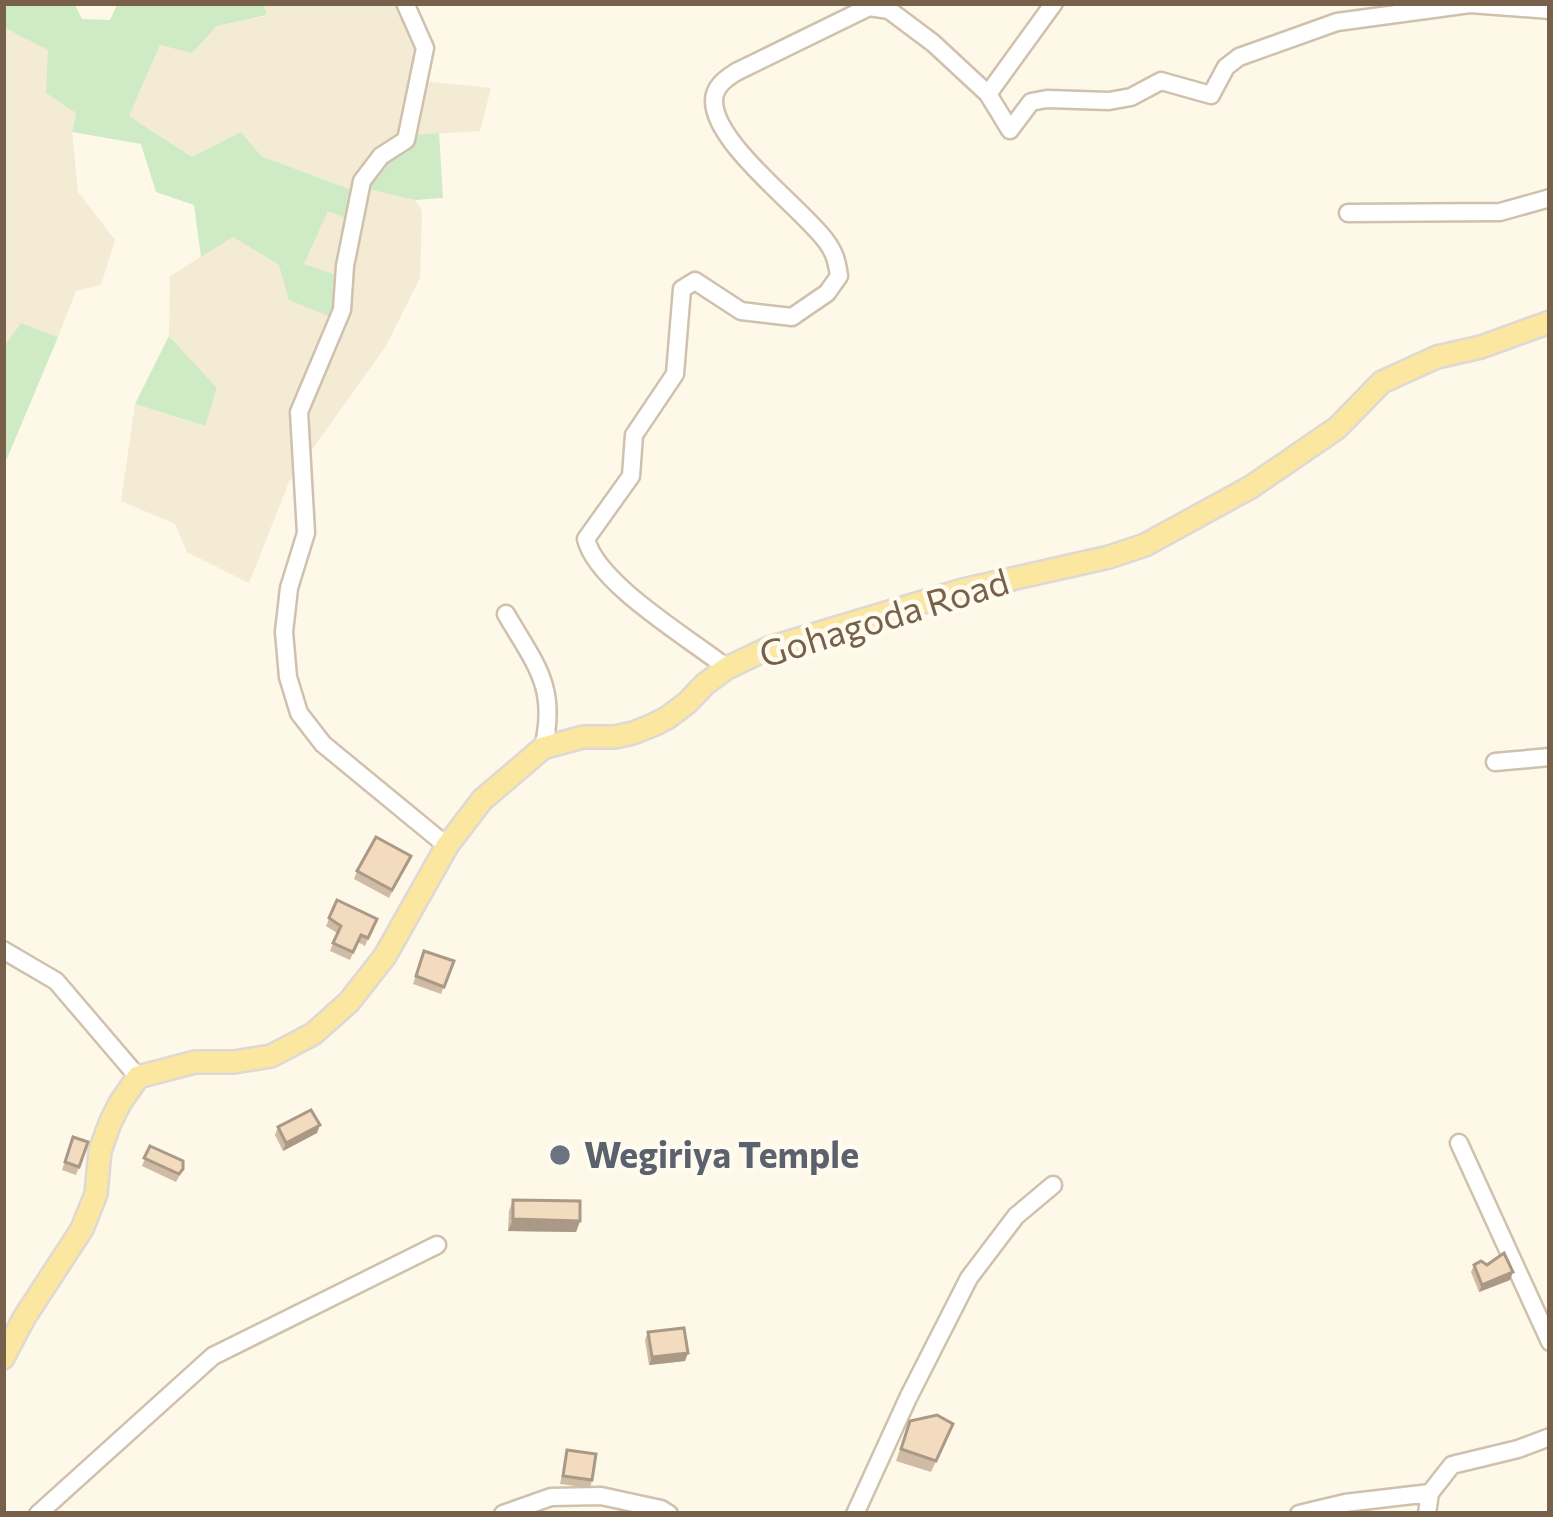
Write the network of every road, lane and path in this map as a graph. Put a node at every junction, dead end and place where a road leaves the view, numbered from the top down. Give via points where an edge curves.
1 (405, 3) edge
2 (1054, 3) edge
3 (1550, 10) edge
4 (988, 94) junction
5 (1550, 198) edge
6 (1348, 213) dead end
7 (1550, 322) edge
8 (506, 614) dead end
9 (727, 668) junction
10 (543, 748) junction
11 (1550, 758) edge
12 (1495, 762) dead end
13 (447, 846) junction
14 (3, 950) edge
15 (138, 1077) junction
16 (1459, 1143) dead end
17 (1053, 1185) dead end
18 (437, 1245) dead end
19 (1550, 1342) edge
20 (3, 1358) edge
21 (1550, 1437) edge
22 (1430, 1493) junction
23 (38, 1514) edge
24 (503, 1514) edge
25 (669, 1514) edge
26 (854, 1514) edge
27 (1299, 1514) edge
28 (1427, 1514) edge

1 - 13 street via 425,48 406,140 362,181 342,310 298,412 306,533 284,632 299,713 323,744
2 - 4 street
3 - 4 street via 1470,4 1337,22 1239,56 1211,95 1161,81 1131,98 1047,99 1031,103 1010,130
4 - 9 street via 889,10 869,7 720,83 714,101 722,127 825,239 839,276 792,317 741,311 695,281 682,289 676,374 634,435 631,476 586,539 590,555 632,599
5 - 6 street via 1501,212
7 - 9 main road, Gohagoda Road via 1382,382 1309,448 1145,545 963,590
8 - 10 street via 543,677 550,708
9 - 10 main road, Gohagoda Road via 653,725
10 - 13 main road, Gohagoda Road via 482,800
11 - 12 street
13 - 15 main road, Gohagoda Road via 385,956 313,1034 271,1056
14 - 15 street via 56,982
15 - 20 main road via 110,1123 82,1229
16 - 19 street
17 - 26 street via 1016,1216 968,1278
18 - 23 street via 213,1356
21 - 22 street via 1452,1465
22 - 27 street
22 - 28 street
24 - 25 street via 551,1497 601,1496

